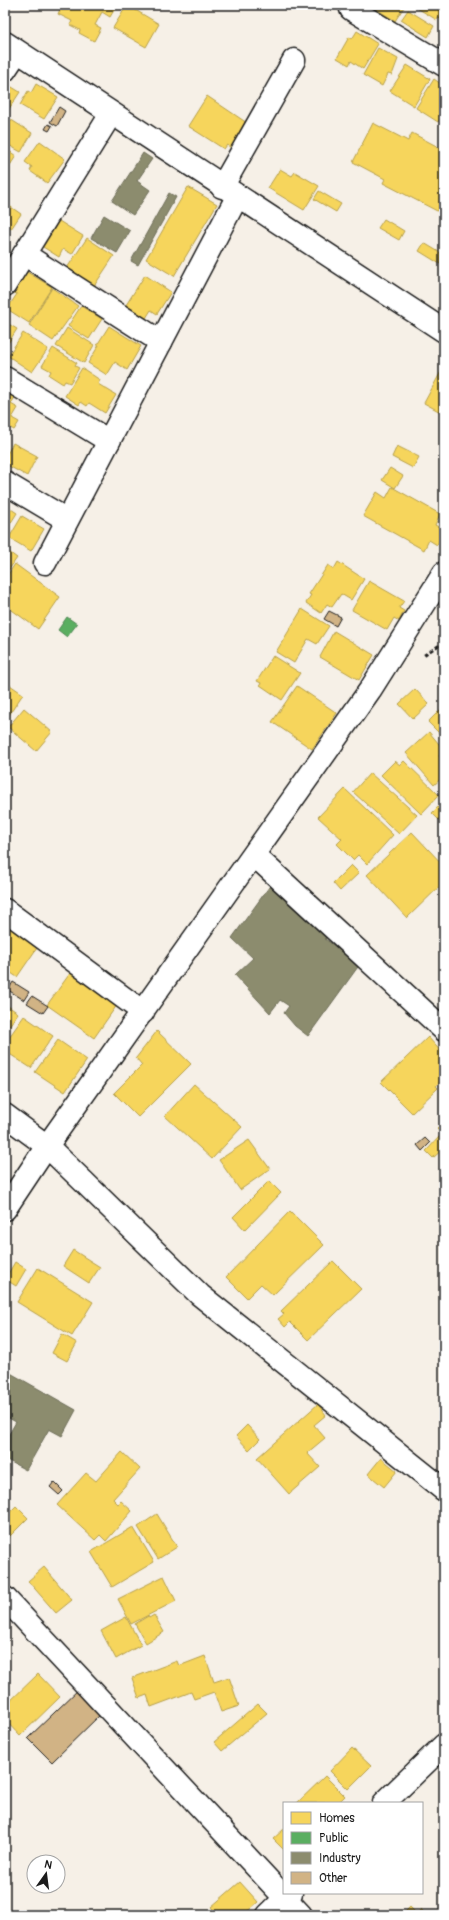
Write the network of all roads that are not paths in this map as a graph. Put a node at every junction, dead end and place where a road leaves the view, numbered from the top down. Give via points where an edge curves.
1 (353, 5) edge
2 (9, 55) edge
3 (294, 60) dead end
4 (444, 65) edge
5 (111, 114) junction
6 (230, 192) junction
7 (24, 254) junction
8 (5, 285) edge
9 (444, 331) edge
10 (161, 342) junction
11 (5, 378) edge
12 (109, 441) junction
13 (5, 483) edge
14 (67, 520) junction
15 (45, 564) dead end
16 (444, 573) edge
17 (254, 855) junction
18 (5, 910) edge
19 (143, 1012) junction
20 (444, 1030) edge
21 (5, 1115) edge
22 (47, 1146) junction
23 (5, 1209) edge
24 (444, 1490) edge
25 (5, 1598) edge
26 (444, 1745) edge
27 (385, 1802) edge
28 (283, 1891) edge
29 (288, 1896) edge
30 (268, 1915) edge
31 (301, 1915) edge

1 - 4 street via 351,9
2 - 5 street
3 - 6 street
5 - 6 street
5 - 7 street
6 - 9 street
6 - 10 street
7 - 8 street
7 - 10 street
10 - 12 street
11 - 12 street
12 - 14 street
13 - 14 street
14 - 15 street
16 - 17 street via 381,675
17 - 19 street
17 - 20 street
18 - 19 street
19 - 22 street
21 - 22 street
22 - 23 street
22 - 24 street via 200,1295
25 - 28 street
26 - 27 street
29 - 30 street
29 - 31 street

